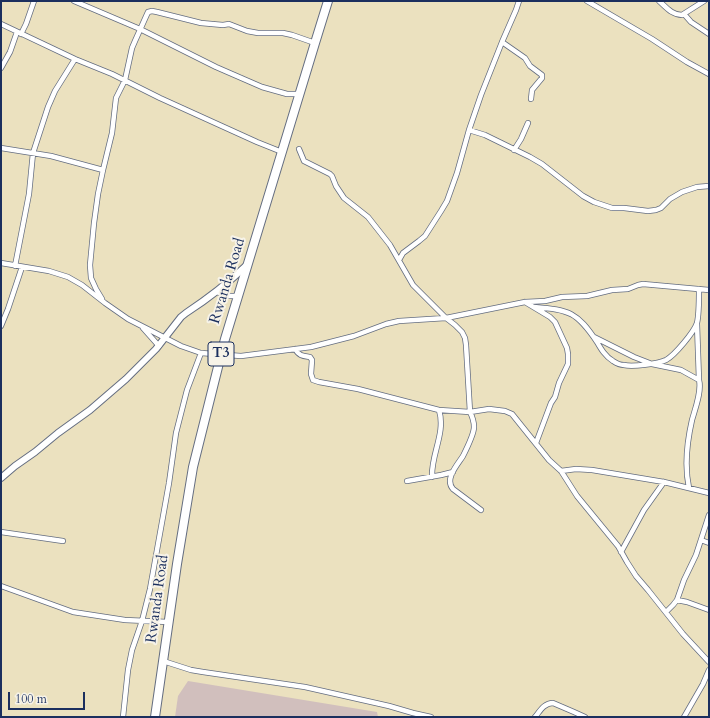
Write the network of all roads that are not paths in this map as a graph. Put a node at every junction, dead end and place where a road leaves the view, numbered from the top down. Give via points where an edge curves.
1 (34, 1) edge
2 (74, 1) edge
3 (328, 1) edge
4 (519, 1) edge
5 (587, 1) edge
6 (658, 1) edge
7 (704, 1) edge
8 (684, 14) junction
9 (1, 24) edge
10 (140, 28) junction
11 (19, 33) junction
12 (709, 34) edge
13 (502, 42) junction
14 (315, 43) junction
15 (76, 59) junction
16 (1, 68) edge
17 (709, 74) edge
18 (125, 80) junction
19 (299, 94) junction
20 (531, 99) dead end
21 (528, 123) dead end
22 (469, 130) junction
23 (1, 148) edge
24 (299, 149) dead end
25 (514, 150) junction
26 (282, 152) junction
27 (33, 153) junction
28 (103, 170) junction
29 (709, 186) edge
30 (399, 260) junction
31 (1, 264) edge
32 (247, 265) junction
33 (15, 266) junction
34 (22, 267) junction
35 (699, 289) junction
36 (709, 290) edge
37 (217, 292) junction
38 (238, 296) junction
39 (525, 302) junction
40 (105, 303) junction
41 (534, 307) junction
42 (446, 318) junction
43 (697, 324) junction
44 (1, 326) edge
45 (142, 326) junction
46 (166, 337) junction
47 (593, 337) junction
48 (159, 346) junction
49 (295, 349) junction
50 (202, 353) junction
51 (221, 354) junction
52 (652, 364) junction
53 (699, 380) junction
54 (439, 410) junction
55 (470, 412) junction
56 (536, 443) junction
57 (562, 471) junction
58 (453, 472) junction
59 (432, 477) junction
60 (1, 478) edge
61 (406, 481) dead end
62 (664, 482) junction
63 (690, 488) junction
64 (709, 493) edge
65 (481, 510) dead end
66 (709, 515) edge
67 (1, 532) edge
68 (701, 540) junction
69 (63, 542) dead end
70 (709, 543) edge
71 (621, 552) junction
72 (1, 586) edge
73 (677, 600) junction
74 (709, 610) edge
75 (666, 612) junction
76 (142, 621) junction
77 (168, 622) junction
78 (163, 661) junction
79 (709, 662) edge
80 (709, 670) edge
81 (123, 717) edge
82 (155, 717) edge
83 (431, 717) edge
84 (535, 717) edge
85 (585, 717) edge
86 (684, 717) edge

1 - 11 street via 26,24
2 - 10 street
3 - 14 highway, Rwanda Road / T3
4 - 13 street
5 - 17 street
6 - 8 street via 675,14
7 - 8 street
8 - 12 street
9 - 11 street
10 - 14 street via 148,12 152,11 201,23 229,24 252,32 283,33
10 - 18 street via 132,48
10 - 19 street via 216,67 262,87 287,94
11 - 15 street
11 - 16 street
13 - 20 street via 525,58 531,68 542,75 532,90
13 - 22 street
14 - 19 highway, Rwanda Road / T3
15 - 18 street
15 - 27 street via 55,91
18 - 26 street
18 - 28 street via 116,98 112,133
19 - 26 highway, Rwanda Road / T3
21 - 25 street
22 - 25 street
22 - 30 street via 457,173 441,211 425,236 403,252
23 - 27 street
24 - 30 street via 304,161 332,176 344,198 368,217
25 - 29 street via 542,164 583,196 612,208 656,210 682,192
26 - 32 highway, Rwanda Road / T3
27 - 28 street
27 - 33 street via 29,194
28 - 40 street via 90,265 91,278
30 - 42 street via 413,285
31 - 33 street
32 - 37 street
32 - 38 highway, Rwanda Road / T3
33 - 34 street
34 - 40 street via 68,277
34 - 44 street
35 - 36 street
35 - 39 street via 643,284 587,296
35 - 43 street
37 - 38 street
37 - 46 street via 186,313
38 - 51 highway, Rwanda Road / T3
39 - 41 street
39 - 42 street
40 - 45 street
41 - 47 street via 555,309 570,314 583,323
41 - 56 street via 555,322 568,354 568,364
42 - 49 street via 399,321 354,336
42 - 55 street via 465,338
43 - 52 street via 674,354
43 - 53 street
45 - 46 street
45 - 48 street
46 - 48 street
46 - 50 street via 181,346
47 - 52 street
47 - 52 street via 605,355 617,363 631,366
48 - 60 street via 96,405
49 - 51 street via 241,356
49 - 54 street via 298,354 312,360 313,380
50 - 51 street
50 - 76 street via 187,390 178,425 150,589
51 - 77 highway, Rwanda Road / T3 via 193,467
52 - 53 street via 681,370
53 - 63 street via 699,395 686,458
54 - 55 street
54 - 59 street via 441,431
55 - 56 street via 489,409 509,412
55 - 58 street via 474,422 473,430 465,453
56 - 57 street via 549,460
57 - 62 street via 582,469
57 - 71 street via 577,496
58 - 59 street
58 - 65 street via 451,487
59 - 61 street
62 - 63 street
62 - 71 street via 644,510
63 - 64 street
66 - 68 street
67 - 69 street
68 - 70 street
68 - 73 street
71 - 75 street via 634,573
72 - 76 street via 73,612
73 - 74 street
73 - 75 street
75 - 79 street
76 - 77 street
76 - 81 street via 128,670
77 - 78 highway, Rwanda Road / T3
78 - 82 highway, Rwanda Road / T3
78 - 83 street via 191,670 305,687
80 - 86 street
84 - 85 street via 545,706 552,703

